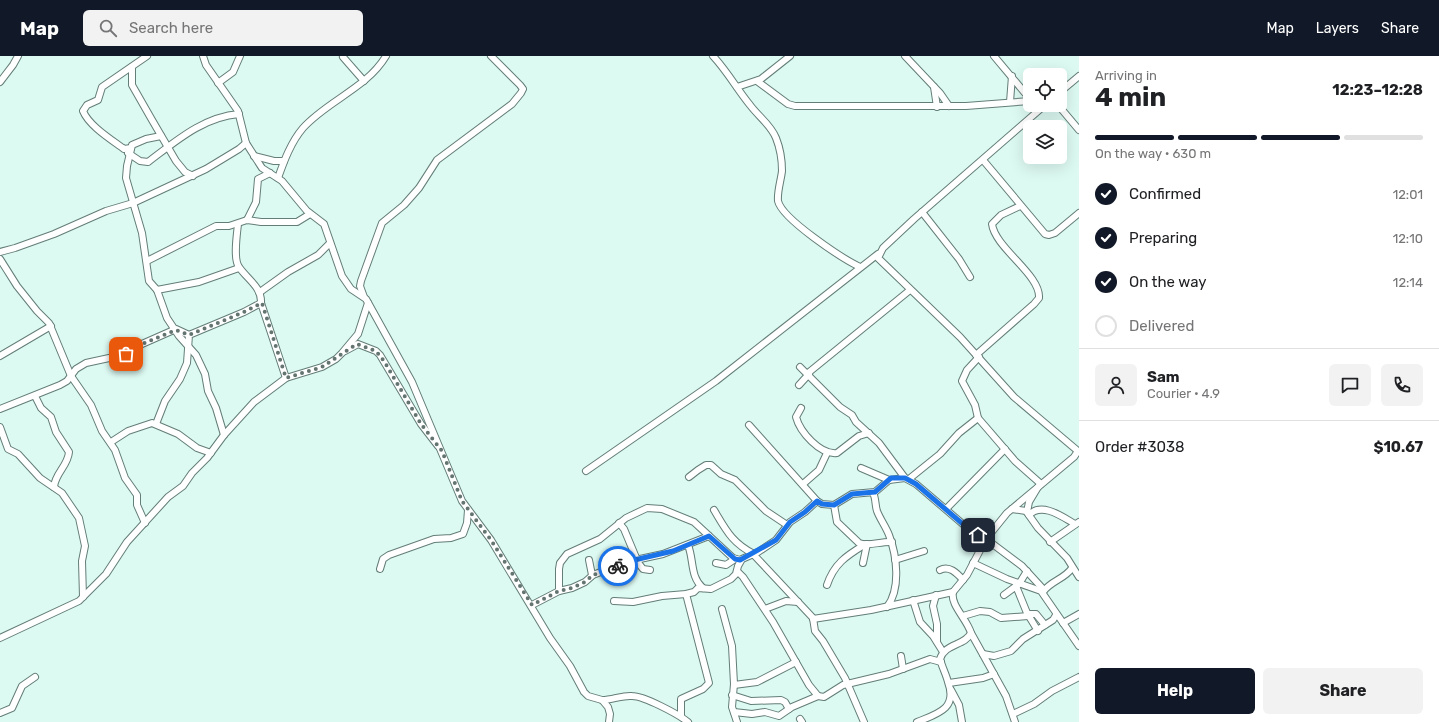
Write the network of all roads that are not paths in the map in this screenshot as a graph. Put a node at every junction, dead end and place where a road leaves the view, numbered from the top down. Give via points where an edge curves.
1 (18, 56) edge
2 (147, 56) edge
3 (240, 56) edge
4 (386, 56) edge
5 (491, 56) edge
6 (713, 56) edge
7 (790, 56) edge
8 (905, 56) edge
9 (994, 56) edge
10 (203, 57) edge
11 (343, 57) edge
12 (132, 66) junction
13 (1012, 76) junction
14 (1079, 76) edge
15 (364, 81) junction
16 (757, 81) junction
17 (0, 82) edge
18 (218, 83) junction
19 (933, 86) junction
20 (1067, 86) edge
21 (737, 87) junction
22 (1023, 91) edge
23 (231, 101) junction
24 (1023, 101) edge
25 (1010, 102) junction
26 (949, 106) junction
27 (937, 107) junction
28 (1033, 112) edge
29 (1064, 112) edge
30 (240, 114) junction
31 (228, 115) junction
32 (1079, 130) edge
33 (161, 136) junction
34 (246, 142) junction
35 (168, 146) junction
36 (131, 148) junction
37 (124, 149) junction
38 (239, 149) junction
39 (250, 149) junction
40 (130, 155) junction
41 (254, 156) junction
42 (983, 160) junction
43 (284, 161) junction
44 (270, 173) junction
45 (193, 176) junction
46 (278, 178) junction
47 (133, 203) junction
48 (1020, 206) junction
49 (922, 212) junction
50 (1079, 213) edge
51 (310, 214) junction
52 (247, 220) junction
53 (238, 224) junction
54 (330, 243) junction
55 (146, 249) junction
56 (0, 252) edge
57 (878, 254) junction
58 (154, 257) junction
59 (0, 259) edge
60 (147, 260) junction
61 (860, 267) junction
62 (239, 268) junction
63 (970, 277) dead end
64 (157, 290) junction
65 (910, 290) junction
66 (260, 292) junction
67 (364, 297) junction
68 (262, 303) junction
69 (368, 303) junction
70 (50, 326) junction
71 (176, 330) junction
72 (189, 335) junction
73 (188, 346) junction
74 (342, 353) junction
75 (0, 356) edge
76 (977, 356) junction
77 (800, 367) dead end
78 (808, 374) junction
79 (71, 376) junction
80 (286, 378) junction
81 (799, 386) dead end
82 (34, 396) junction
83 (801, 408) dead end
84 (0, 409) edge
85 (978, 418) junction
86 (156, 424) junction
87 (749, 425) dead end
88 (0, 427) edge
89 (868, 433) junction
90 (224, 435) junction
91 (111, 442) junction
92 (1005, 449) junction
93 (442, 451) junction
94 (827, 452) junction
95 (1078, 452) edge
96 (211, 453) junction
97 (861, 468) dead end
98 (586, 471) dead end
99 (690, 477) dead end
100 (907, 479) junction
101 (888, 480) junction
102 (803, 484) junction
103 (1040, 485) junction
104 (54, 487) junction
105 (873, 493) junction
106 (817, 501) junction
107 (834, 505) junction
108 (946, 509) junction
109 (1012, 509) junction
110 (468, 510) junction
111 (714, 510) dead end
112 (1028, 514) junction
113 (145, 523) junction
114 (619, 523) junction
115 (1077, 523) edge
116 (787, 525) junction
117 (709, 536) junction
118 (986, 539) junction
119 (892, 542) junction
120 (1050, 542) junction
121 (688, 545) junction
122 (866, 545) junction
123 (924, 551) dead end
124 (754, 554) junction
125 (589, 560) dead end
126 (636, 560) junction
127 (738, 560) junction
128 (894, 560) junction
129 (716, 563) dead end
130 (863, 563) dead end
131 (973, 563) junction
132 (1072, 568) junction
133 (380, 569) dead end
134 (650, 570) dead end
135 (940, 570) dead end
136 (737, 571) junction
137 (1027, 572) junction
138 (592, 575) junction
139 (1079, 577) edge
140 (963, 580) junction
141 (827, 585) dead end
142 (1018, 585) junction
143 (703, 588) junction
144 (559, 591) junction
145 (1044, 591) junction
146 (953, 592) junction
147 (686, 594) junction
148 (936, 595) junction
149 (1004, 595) dead end
150 (82, 597) junction
151 (614, 600) dead end
152 (913, 600) junction
153 (798, 602) junction
154 (532, 605) junction
155 (887, 606) junction
156 (722, 609) dead end
157 (765, 609) junction
158 (1079, 614) edge
159 (1028, 615) junction
160 (963, 616) junction
161 (1055, 618) junction
162 (813, 620) junction
163 (1062, 622) junction
164 (1045, 625) junction
165 (1038, 631) junction
166 (971, 633) junction
167 (0, 638) edge
168 (936, 641) junction
169 (1079, 646) edge
170 (943, 652) junction
171 (983, 654) junction
172 (901, 656) dead end
173 (995, 656) junction
174 (796, 662) junction
175 (941, 662) junction
176 (991, 667) junction
177 (903, 669) junction
178 (994, 674) junction
179 (34, 677) dead end
180 (1079, 677) edge
181 (848, 684) junction
182 (734, 685) junction
183 (949, 685) junction
184 (732, 695) junction
185 (818, 696) junction
186 (602, 700) junction
187 (789, 709) junction
188 (734, 712) junction
189 (0, 713) edge
190 (1013, 714) junction
191 (681, 716) junction
192 (609, 722) edge
193 (688, 722) edge
194 (737, 722) edge
195 (864, 722) edge
196 (917, 722) edge
197 (962, 722) edge
198 (1015, 722) edge

1 - 17 street
2 - 12 street
3 - 18 street via 233,72
4 - 15 street
5 - 67 street via 523,88 521,93 512,104 437,160 419,188 404,205 382,223 361,280 360,286
6 - 21 street
7 - 16 street
8 - 19 street
9 - 13 street
10 - 18 street
11 - 15 street
12 - 33 street via 132,85
12 - 37 street via 102,87 98,100 83,111 106,137
13 - 22 street
13 - 25 street
14 - 20 street
15 - 43 street via 313,118 297,135
16 - 21 street
16 - 27 street via 788,104 795,106
18 - 23 street
19 - 26 street
19 - 27 street
21 - 61 street via 775,136 782,169 778,194 781,207 842,259
23 - 30 street
23 - 31 street
24 - 25 street
25 - 26 street
26 - 27 street
28 - 42 street
29 - 32 street
30 - 31 street
30 - 34 street
31 - 35 street via 195,128
33 - 35 street
33 - 36 street via 142,140
34 - 38 street
34 - 39 street
35 - 40 street via 148,162
35 - 45 street via 185,172
36 - 37 street
36 - 40 street
37 - 40 street
38 - 39 street
38 - 45 street
39 - 41 street
40 - 47 street via 126,178
41 - 43 street
41 - 44 street via 262,168
42 - 48 street
42 - 49 street
43 - 46 street
44 - 46 street
44 - 52 street via 258,179 256,202
45 - 47 street
46 - 51 street
47 - 55 street
47 - 56 street
48 - 50 street via 1048,236
48 - 76 street via 997,218 992,224 992,229 998,240 1028,275 1039,292 1039,298
49 - 57 street
49 - 63 street
51 - 52 street via 300,221 291,222
51 - 54 street via 324,224
52 - 53 street
53 - 58 street via 212,228
53 - 62 street via 236,246
54 - 66 street via 318,255
54 - 67 street via 346,284
55 - 58 street
55 - 60 street
57 - 61 street
57 - 65 street via 879,260
58 - 60 street
59 - 70 street via 17,286
60 - 64 street via 149,281
61 - 98 street via 716,381
62 - 64 street via 199,282
62 - 66 street
64 - 71 street via 163,310
65 - 76 street
65 - 78 street
66 - 68 street
67 - 69 street
68 - 72 street
68 - 80 street
69 - 74 street via 358,334
69 - 93 street via 412,382
70 - 75 street
70 - 79 street
71 - 72 street
71 - 73 street
71 - 79 street via 142,344 124,355 86,363 76,369
72 - 73 street
73 - 86 street via 188,363 165,401
73 - 90 street via 196,355 205,374 208,391
74 - 80 street via 322,367
74 - 93 street via 357,344 376,351 421,424
76 - 85 street via 962,381 975,405
76 - 95 street via 1014,397
77 - 78 street
78 - 81 street
78 - 89 street
79 - 82 street via 60,385
79 - 91 street via 91,405 102,431
80 - 90 street via 254,402
82 - 84 street
82 - 104 street via 41,408 51,417 56,432 69,452 68,460 56,478
83 - 94 street via 796,417 799,426 815,444
85 - 92 street
85 - 100 street via 959,433 940,454
86 - 91 street via 136,427
86 - 96 street via 197,448
87 - 102 street
88 - 104 street via 8,449 18,454 40,478
89 - 94 street via 859,436 837,453
89 - 100 street
90 - 96 street
91 - 113 street via 125,478 137,495 137,505
92 - 103 street
92 - 108 street
93 - 110 street via 458,493
94 - 102 street via 819,470
95 - 103 street
96 - 113 street via 183,486 168,497
97 - 101 street
99 - 116 street via 706,465 711,465 724,476 735,480 766,511
100 - 101 street
100 - 108 street
101 - 105 street
102 - 106 street
103 - 109 street
103 - 112 street via 1029,502
104 - 150 street via 63,494 80,522 85,546 82,561
105 - 107 street via 852,494
105 - 119 street via 877,512
106 - 107 street
106 - 116 street
107 - 122 street via 837,522 856,541
108 - 118 street via 971,531
109 - 112 street via 1021,509
109 - 118 street
110 - 133 street via 466,528 461,535 434,539 389,555 383,559
110 - 154 street via 491,540
111 - 124 street via 730,536
112 - 115 street via 1044,510
112 - 120 street
113 - 150 street via 127,542 106,574
114 - 117 street via 643,509 658,508 692,521
114 - 126 street via 624,529
114 - 144 street via 600,539 567,554 560,563
115 - 120 street
116 - 124 street via 776,540
117 - 121 street
117 - 127 street
118 - 131 street
118 - 137 street
119 - 122 street via 882,541
119 - 128 street
120 - 132 street via 1067,558
121 - 126 street
121 - 143 street via 693,563 693,576
122 - 130 street
122 - 141 street via 848,555 835,567
123 - 128 street
124 - 127 street
124 - 153 street
125 - 138 street
126 - 134 street via 643,569
126 - 138 street
127 - 129 street via 726,565
127 - 136 street
128 - 155 street via 895,589
131 - 140 street
131 - 142 street
132 - 139 street
132 - 145 street via 1066,576
135 - 140 street via 949,569
136 - 143 street via 733,578 726,582 711,589
136 - 157 street
137 - 142 street
137 - 145 street
138 - 144 street via 585,582
140 - 146 street
142 - 145 street
142 - 149 street
142 - 159 street
143 - 147 street
144 - 154 street
145 - 161 street
146 - 148 street
146 - 160 street via 954,601
147 - 151 street via 633,602
147 - 191 street via 709,683 703,689 681,699
148 - 152 street
148 - 168 street via 933,606 937,624
150 - 167 street via 70,606
152 - 155 street
152 - 168 street via 920,622
153 - 157 street via 786,602
153 - 162 street
154 - 186 street via 584,692 588,696
155 - 162 street
156 - 182 street via 732,646
157 - 174 street
158 - 163 street
159 - 160 street via 1001,618 990,612 980,611
159 - 164 street via 1036,614
159 - 165 street
160 - 166 street
161 - 163 street
161 - 164 street
162 - 181 street via 815,631
163 - 169 street
164 - 165 street
165 - 173 street via 1023,640 1012,651
166 - 170 street via 967,639
166 - 171 street
168 - 170 street
170 - 175 street
171 - 173 street
171 - 176 street
172 - 177 street
173 - 176 street
174 - 182 street via 760,681
174 - 185 street via 812,691
175 - 177 street via 930,659
175 - 183 street
176 - 178 street
177 - 181 street
178 - 183 street
178 - 190 street
179 - 189 street via 22,686 12,708
180 - 190 street
181 - 185 street via 838,687 824,697
181 - 195 street
182 - 184 street
183 - 196 street via 952,694 948,704 938,714
183 - 197 street
184 - 187 street via 751,701 783,701
184 - 188 street
185 - 187 street
186 - 191 street via 639,696
186 - 192 street via 608,706
187 - 188 street via 777,716 765,712
188 - 194 street
190 - 198 street
191 - 193 street

